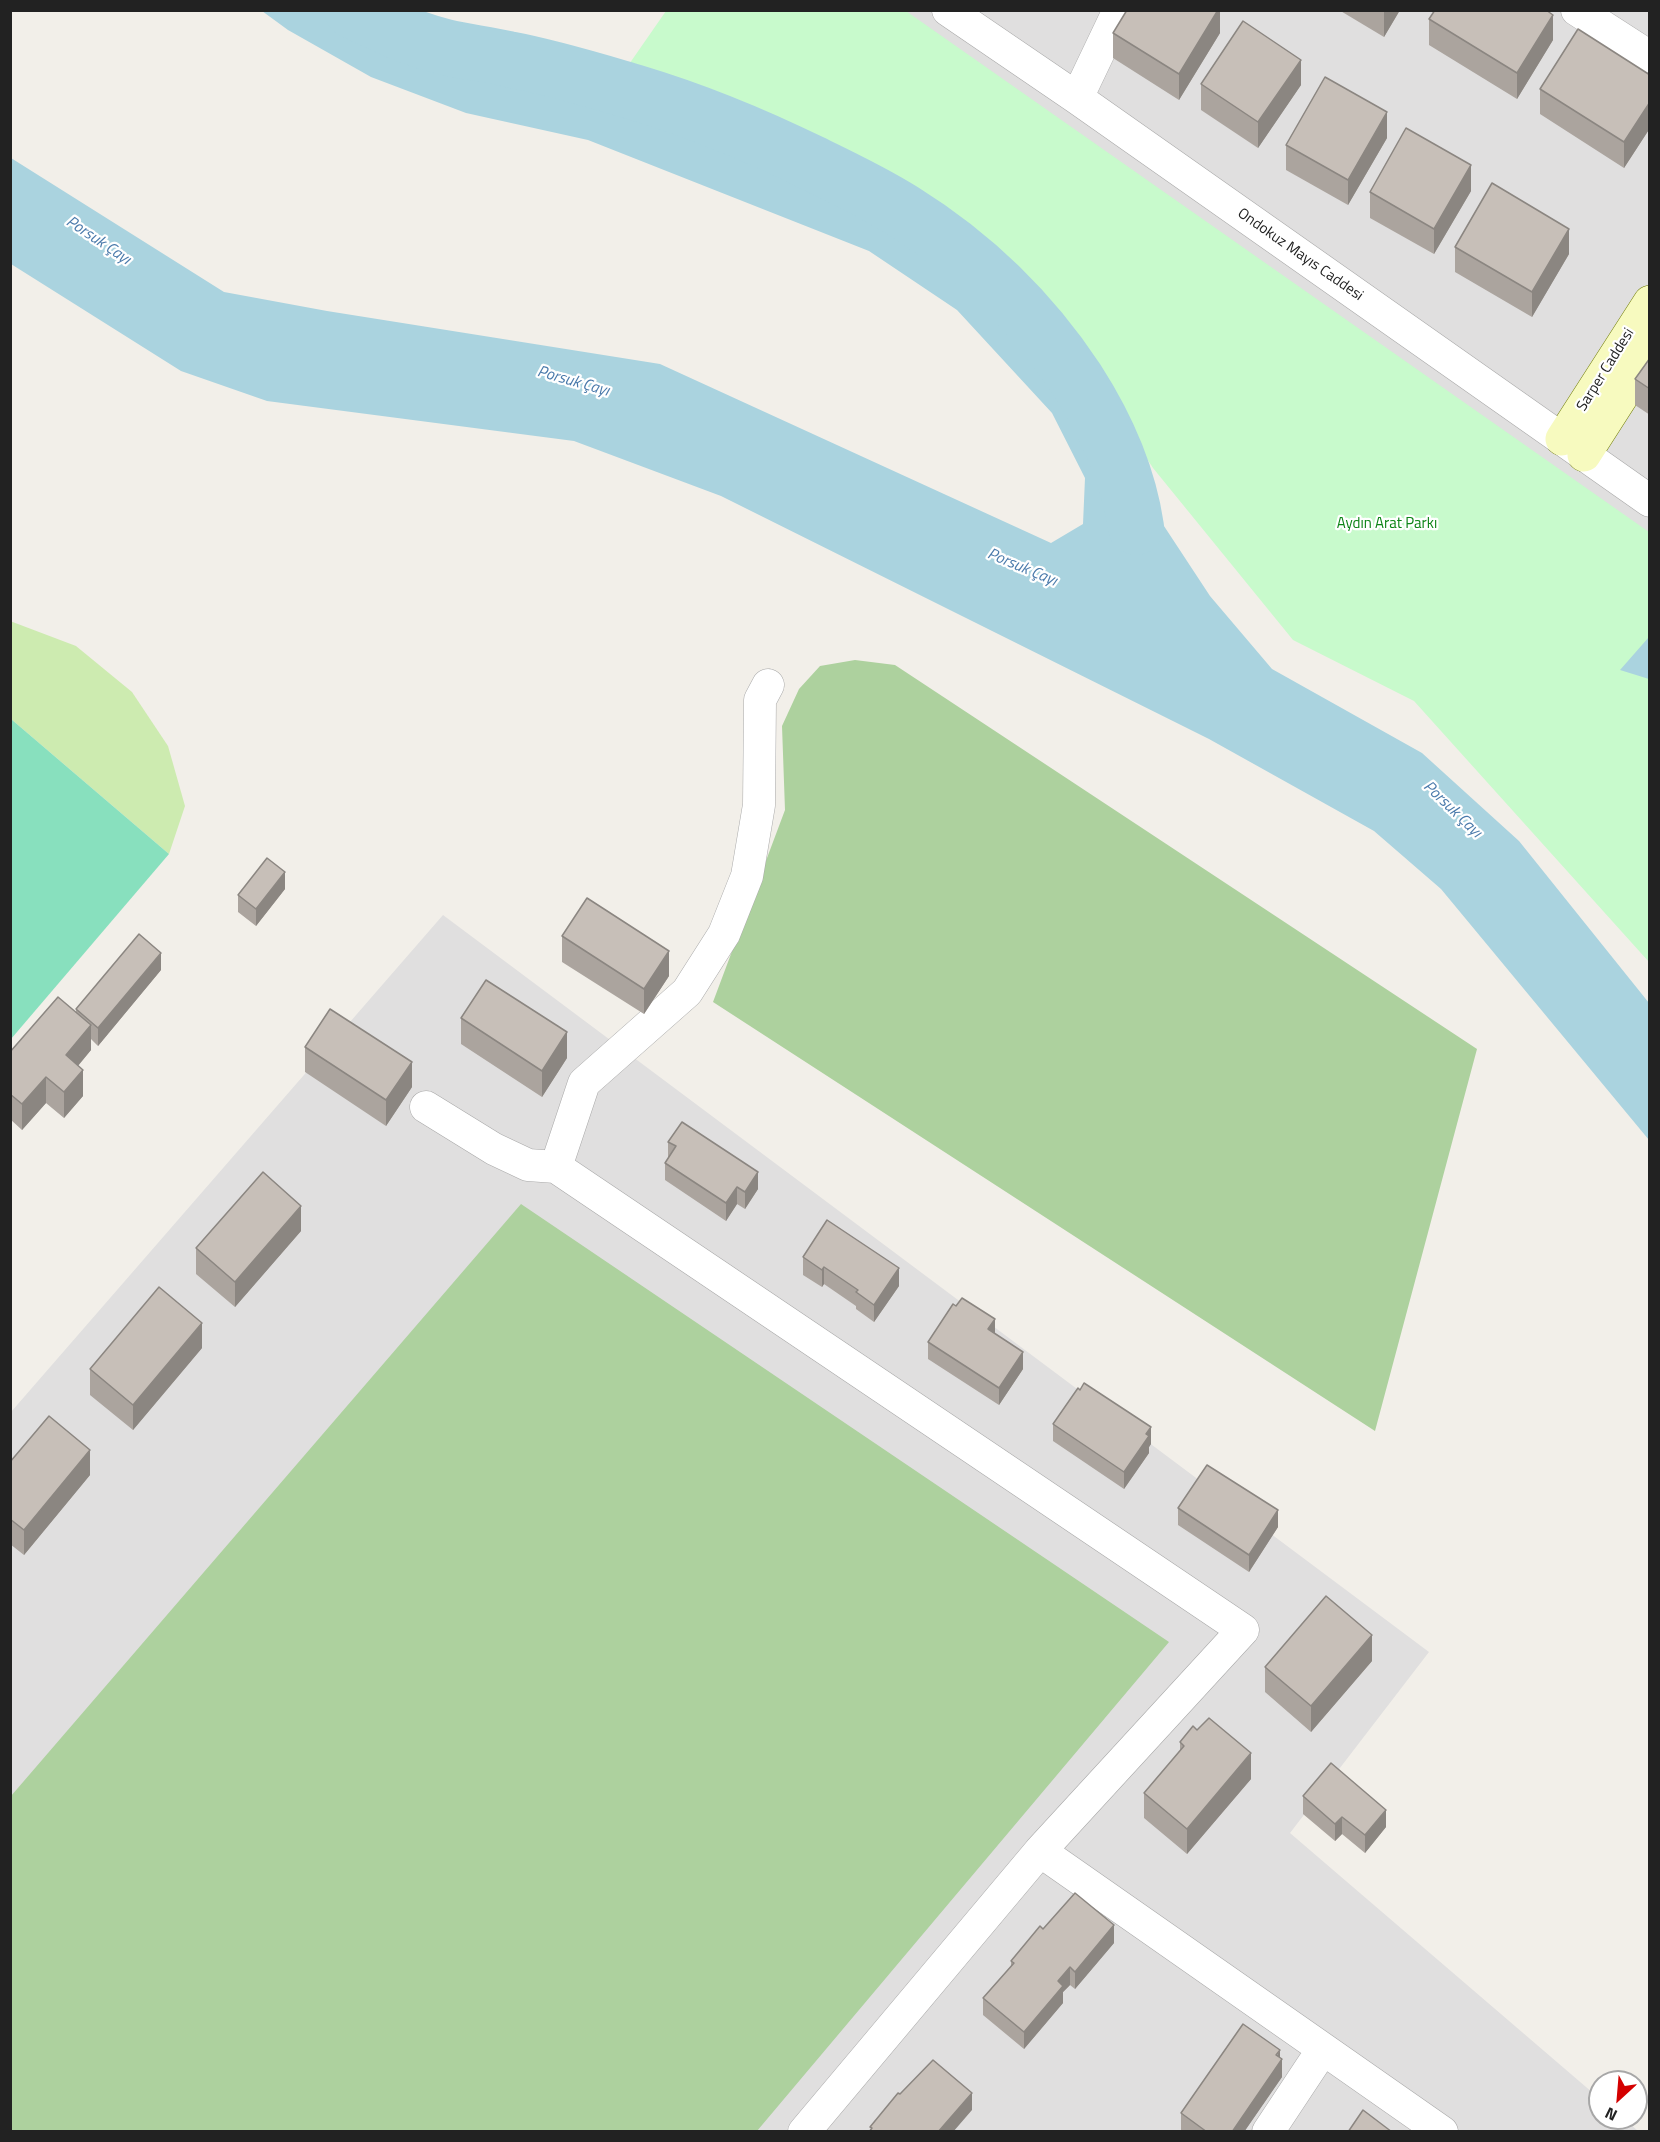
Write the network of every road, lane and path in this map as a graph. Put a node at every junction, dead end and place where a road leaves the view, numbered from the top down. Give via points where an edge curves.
1 (948, 10) edge
2 (1119, 10) edge
3 (1577, 10) edge
4 (1650, 57) edge
5 (1077, 98) junction
6 (1650, 302) edge
7 (1650, 352) edge
8 (1573, 447) junction
9 (1650, 501) edge
10 (768, 685) dead end
11 (426, 1107) dead end
12 (556, 1167) junction
13 (1040, 1851) junction
14 (1323, 2049) junction
15 (804, 2132) edge
16 (1268, 2132) edge
17 (1442, 2132) edge

1 - 5 street, Ondokuz Mayıs Caddesi
2 - 5 street
3 - 4 street
5 - 8 street, Ondokuz Mayıs Caddesi
6 - 8 main road, Sarper Caddesi
7 - 8 main road, Sarper Caddesi
8 - 9 street, Ondokuz Mayıs Caddesi
10 - 12 street via 760,700 759,805 747,876 724,934 687,992 584,1083
11 - 12 street via 528,1166
12 - 13 street via 1243,1630
13 - 14 street
13 - 15 street
14 - 16 street
14 - 17 street

